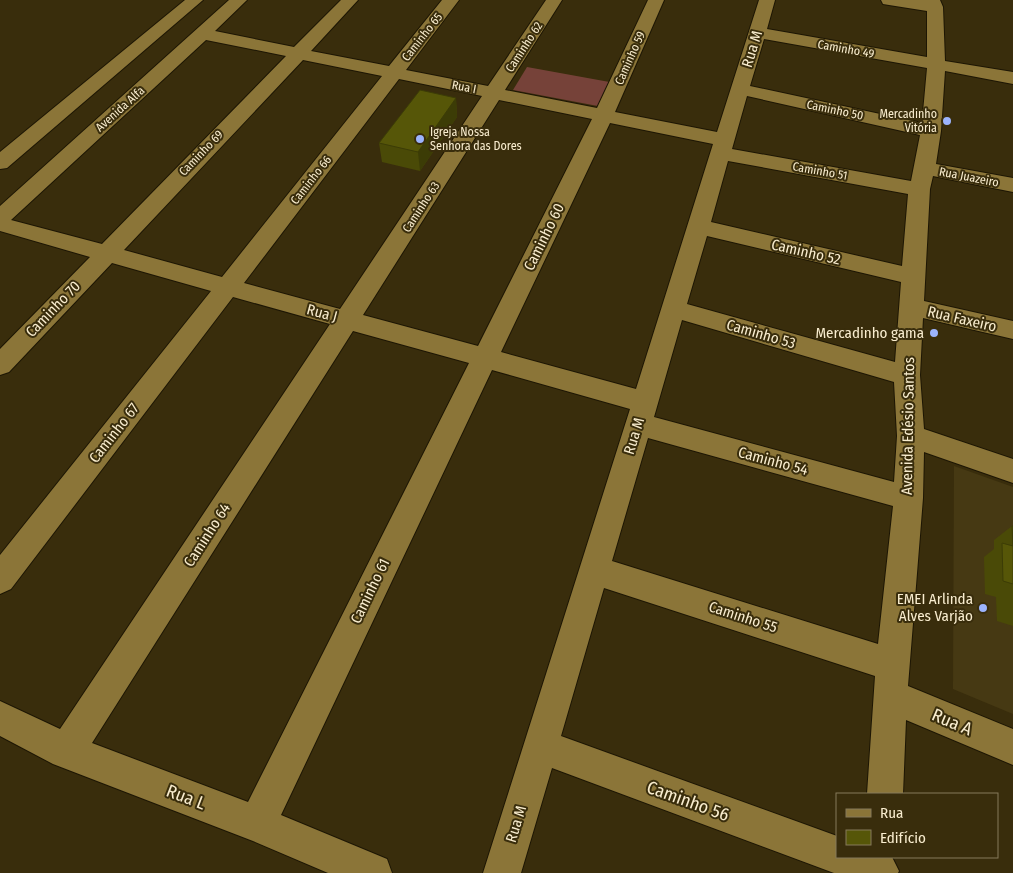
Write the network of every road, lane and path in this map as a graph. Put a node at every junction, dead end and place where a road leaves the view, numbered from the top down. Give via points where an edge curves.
1 (195, 0) edge
2 (239, 0) edge
3 (350, 0) edge
4 (451, 0) edge
5 (554, 0) edge
6 (656, 0) edge
7 (767, 0) edge
8 (889, 0) edge
9 (934, 4) edge
10 (202, 34) junction
11 (757, 34) junction
12 (296, 54) junction
13 (936, 64) junction
14 (394, 73) junction
15 (1013, 78) edge
16 (740, 89) junction
17 (494, 94) junction
18 (604, 116) junction
19 (931, 131) junction
20 (722, 147) junction
21 (40, 156) junction
22 (0, 164) edge
23 (922, 179) junction
24 (1013, 185) edge
25 (0, 218) edge
26 (0, 224) edge
27 (698, 226) junction
28 (107, 253) junction
29 (913, 277) junction
30 (228, 287) junction
31 (912, 307) junction
32 (673, 309) junction
33 (348, 320) junction
34 (1013, 330) edge
35 (484, 358) junction
36 (0, 365) edge
37 (907, 375) junction
38 (641, 413) junction
39 (911, 436) junction
40 (1013, 471) edge
41 (908, 498) junction
42 (594, 570) junction
43 (0, 579) edge
44 (892, 680) junction
45 (0, 718) edge
46 (540, 746) junction
47 (1013, 747) edge
48 (66, 750) junction
49 (885, 793) edge
50 (257, 824) junction
51 (836, 855) edge
52 (846, 858) edge
53 (881, 867) edge
54 (373, 873) edge
55 (502, 873) edge

1 - 21 street, Avenida Alfa
2 - 10 street, Avenida Alfa
3 - 12 street, Caminho 69
4 - 14 street, Caminho 65
5 - 17 street, Caminho 62
6 - 18 street, Caminho 59
7 - 11 street, Rua M
8 - 9 street
9 - 13 street, Avenida Edésio Santos
10 - 12 street, Rua I
10 - 21 street, Avenida Alfa
11 - 13 street, Caminho 49
11 - 16 street, Rua M
12 - 14 street, Rua I
12 - 28 street, Caminho 69
13 - 15 street, Caminho 49
13 - 19 street, Avenida Edésio Santos
14 - 17 street, Rua I
14 - 30 street, Caminho 66
16 - 19 street, Caminho 50
16 - 20 street, Rua M
17 - 18 street, Rua I
17 - 33 street, Caminho 63
18 - 20 street, Rua I
18 - 35 street, Caminho 60
19 - 23 street, Avenida Edésio Santos
20 - 23 street, Caminho 51
20 - 27 street, Rua M
21 - 22 street, Avenida Alfa
21 - 25 street, Avenida Alfa
23 - 24 street, Rua Juazeiro
23 - 29 street, Avenida Edésio Santos
26 - 28 street, Rua J
27 - 29 street, Caminho 52
27 - 32 street, Rua M
28 - 30 street, Rua J
28 - 36 street, Caminho 70
29 - 31 street, Avenida Edésio Santos
30 - 33 street, Rua J
30 - 43 street, Caminho 67
31 - 34 street, Rua Faxeiro
31 - 37 street, Avenida Edésio Santos
32 - 37 street, Caminho 53
32 - 38 street, Rua M
33 - 35 street, Rua J
33 - 48 street, Caminho 64
35 - 38 street, Rua J
35 - 50 street, Caminho 61
37 - 39 street, Avenida Edésio Santos
38 - 41 street, Caminho 54
38 - 42 street, Rua M
39 - 40 street
39 - 41 street, Avenida Edésio Santos
41 - 44 street, Avenida Edésio Santos
42 - 44 street, Caminho 55
42 - 46 street, Rua M
44 - 47 street, Rua A
44 - 49 street, Avenida Edésio Santos
45 - 48 street, Rua L
46 - 51 street, Caminho 56
46 - 55 street, Rua M
48 - 50 street, Rua L
50 - 54 street, Rua L
52 - 53 street

